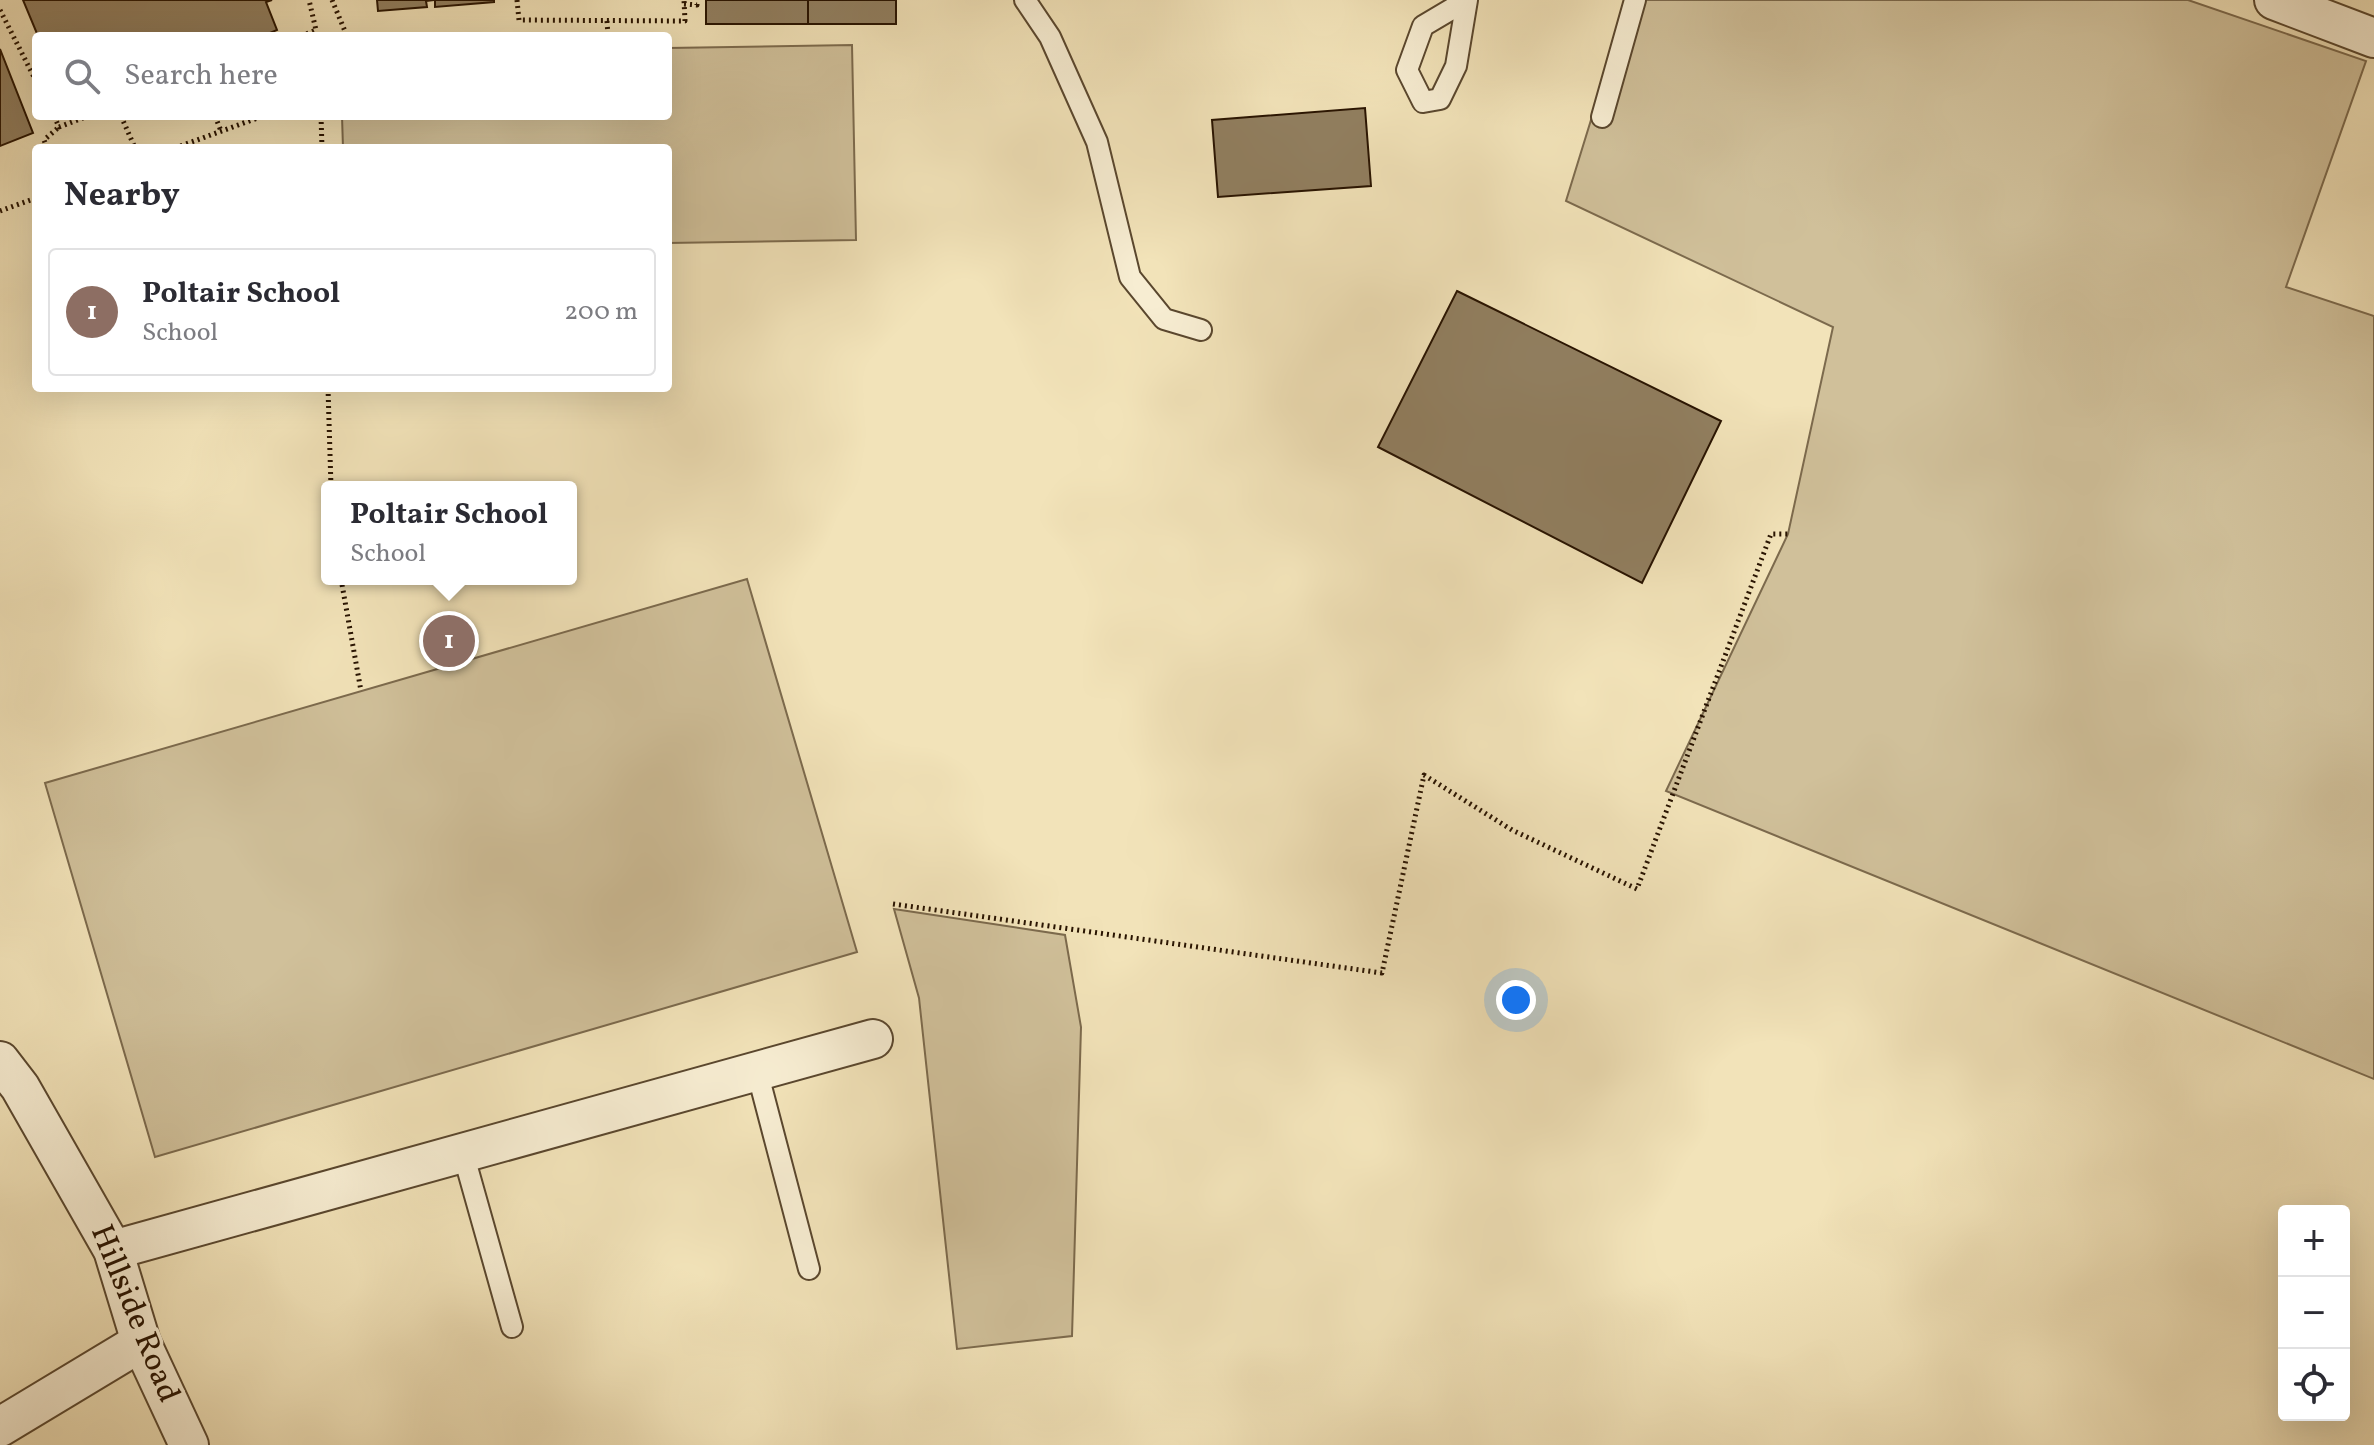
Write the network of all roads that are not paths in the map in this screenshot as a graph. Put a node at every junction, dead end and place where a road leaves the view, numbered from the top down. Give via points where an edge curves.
1 (1025, 0) edge
2 (1467, 0) edge
3 (1635, 0) edge
4 (2274, 0) edge
5 (2374, 38) edge
6 (1602, 117) dead end
7 (1201, 330) dead end
8 (873, 1039) dead end
9 (0, 1061) edge
10 (757, 1071) junction
11 (463, 1153) junction
12 (113, 1250) junction
13 (809, 1269) dead end
14 (512, 1327) dead end
15 (141, 1342) junction
16 (0, 1427) edge
17 (189, 1445) edge

1 - 7 lane via 1050,37 1097,142 1130,277 1164,319
2 - 2 lane via 1456,66 1440,99 1423,102 1407,70 1423,26
3 - 6 lane
4 - 5 street
8 - 10 street
9 - 12 street, Hillside Road
10 - 11 street
10 - 13 lane
11 - 12 street
11 - 14 lane
12 - 15 street, Hillside Road
15 - 16 street
15 - 17 street, Hillside Road

